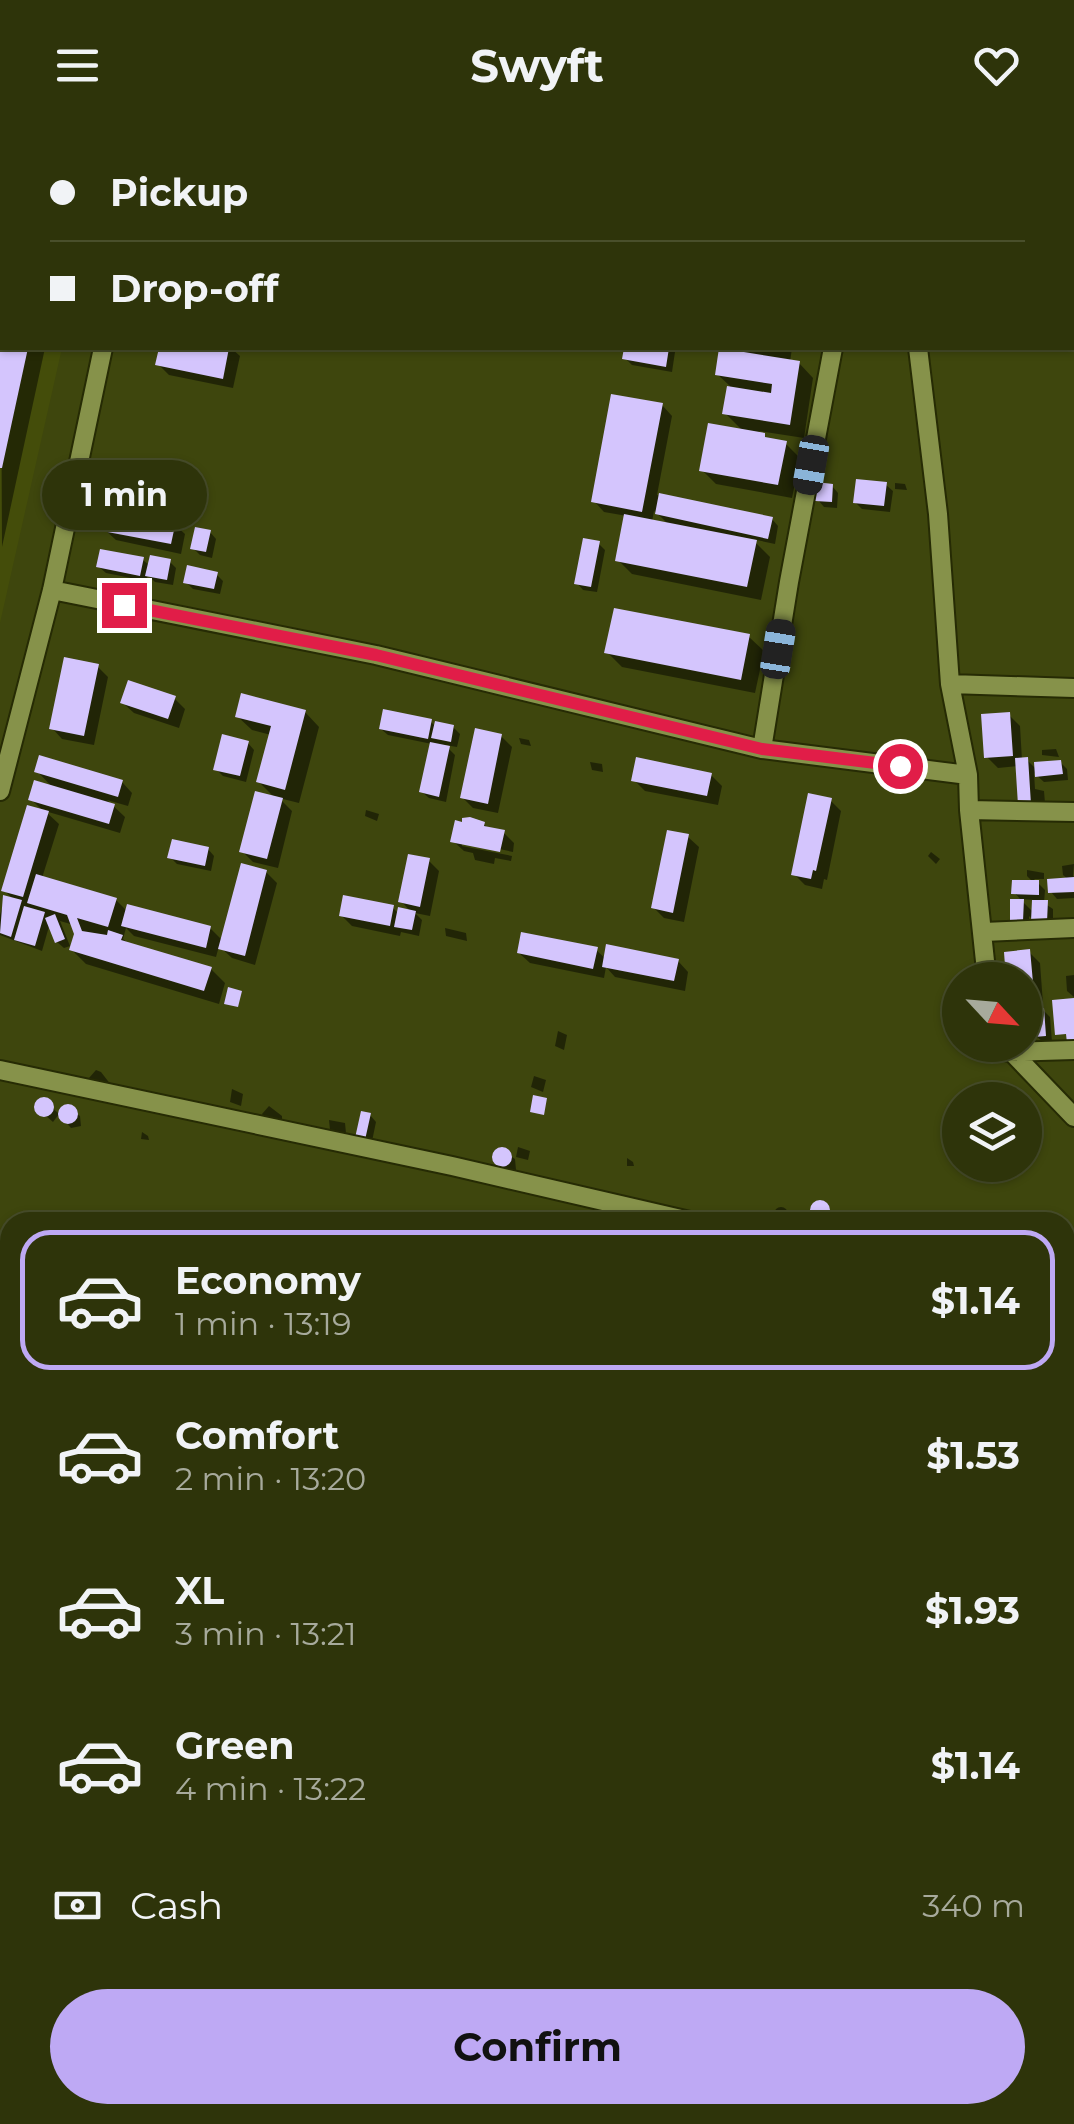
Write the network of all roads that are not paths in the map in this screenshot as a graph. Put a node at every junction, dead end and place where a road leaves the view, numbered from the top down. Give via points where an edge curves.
1 (103, 350) edge
2 (833, 350) edge
3 (918, 350) edge
4 (52, 590) junction
5 (950, 684) junction
6 (1074, 688) edge
7 (762, 749) junction
8 (968, 776) junction
9 (0, 790) edge
10 (969, 810) junction
11 (1074, 812) edge
12 (1074, 928) edge
13 (984, 932) junction
14 (986, 962) edge
15 (1042, 1050) edge
16 (1074, 1050) edge
17 (1021, 1062) edge
18 (0, 1070) edge
19 (1074, 1118) edge
20 (651, 1212) edge

1 - 4 street
2 - 7 street
3 - 5 street
4 - 7 street via 376,655
4 - 9 street
5 - 6 street
5 - 8 street
7 - 8 street
8 - 10 street
10 - 11 street
10 - 13 street
12 - 13 street
13 - 14 street
15 - 16 street
17 - 19 street
18 - 20 street

